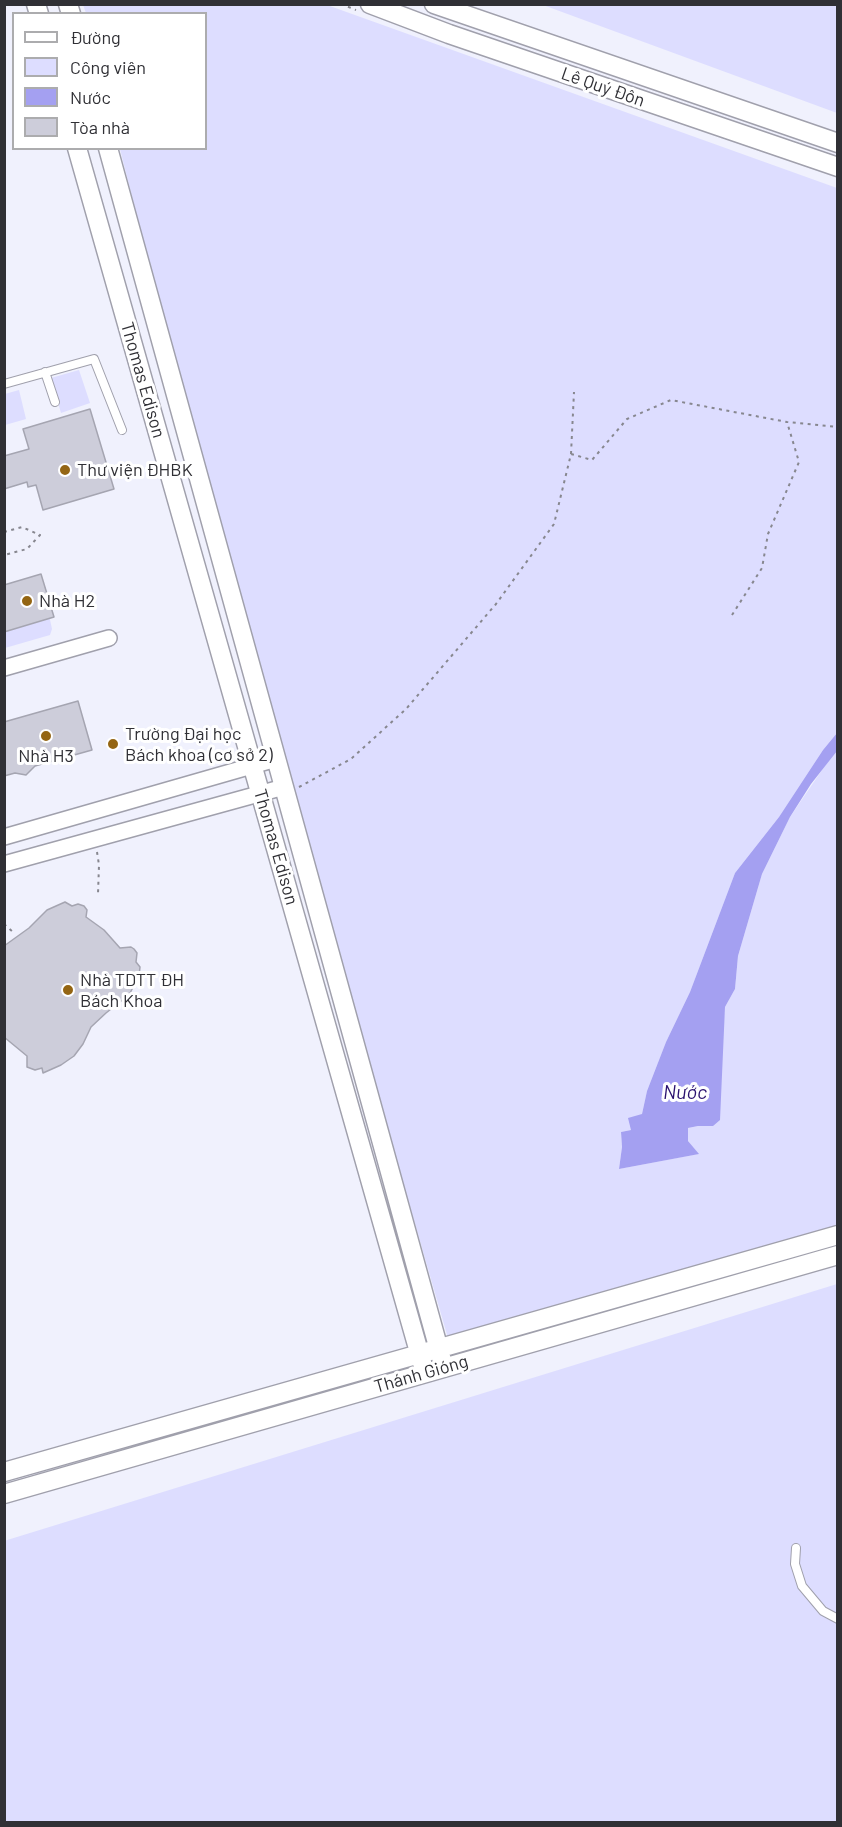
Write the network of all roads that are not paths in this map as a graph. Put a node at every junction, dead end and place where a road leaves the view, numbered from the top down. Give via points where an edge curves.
1 (370, 4) edge
2 (434, 4) edge
3 (456, 13) junction
4 (449, 34) junction
5 (572, 52) junction
6 (565, 74) junction
7 (715, 100) junction
8 (711, 123) junction
9 (837, 143) edge
10 (78, 150) edge
11 (109, 150) edge
12 (837, 167) edge
13 (45, 372) junction
14 (4, 384) edge
15 (55, 402) dead end
16 (122, 430) dead end
17 (109, 638) dead end
18 (4, 668) edge
19 (276, 759) junction
20 (253, 767) junction
21 (285, 790) junction
22 (261, 793) junction
23 (100, 810) junction
24 (4, 837) edge
25 (101, 837) junction
26 (4, 864) edge
27 (837, 1235) edge
28 (790, 1248) junction
29 (837, 1255) edge
30 (795, 1267) junction
31 (439, 1348) junction
32 (420, 1354) junction
33 (444, 1368) junction
34 (426, 1373) junction
35 (85, 1449) junction
36 (90, 1469) junction
37 (4, 1472) edge
38 (4, 1494) edge
39 (796, 1548) dead end
40 (837, 1619) edge

1 - 4 street, Lê Quý Đôn
2 - 3 street, Lê Quý Đôn
3 - 4 street
3 - 5 street, Lê Quý Đôn
4 - 6 street, Lê Quý Đôn
5 - 6 street
5 - 7 street, Lê Quý Đôn
6 - 8 street, Lê Quý Đôn
7 - 8 street
7 - 9 street, Lê Quý Đôn
8 - 12 street, Lê Quý Đôn
10 - 20 street, Thomas Edison
11 - 19 street, Thomas Edison
13 - 14 lane
13 - 15 lane
13 - 16 lane via 94,358
17 - 18 street
19 - 20 street
19 - 21 street, Thomas Edison
20 - 22 street, Thomas Edison
20 - 23 street
21 - 22 street
21 - 31 street, Thomas Edison
22 - 25 street
22 - 32 street, Thomas Edison
23 - 24 street
23 - 25 street
25 - 26 street
27 - 28 street, Thánh Gióng
28 - 30 street
28 - 31 street, Thánh Gióng
29 - 30 street, Thánh Gióng
30 - 33 street, Thánh Gióng
31 - 32 street, Thánh Gióng
31 - 33 street, Thomas Edison
32 - 34 street, Thomas Edison
32 - 35 street, Thánh Gióng
33 - 34 street, Thánh Gióng
34 - 36 street, Thánh Gióng
35 - 36 street
35 - 37 street, Thánh Gióng
36 - 38 street, Thánh Gióng
39 - 40 lane via 795,1564 802,1586 823,1611

